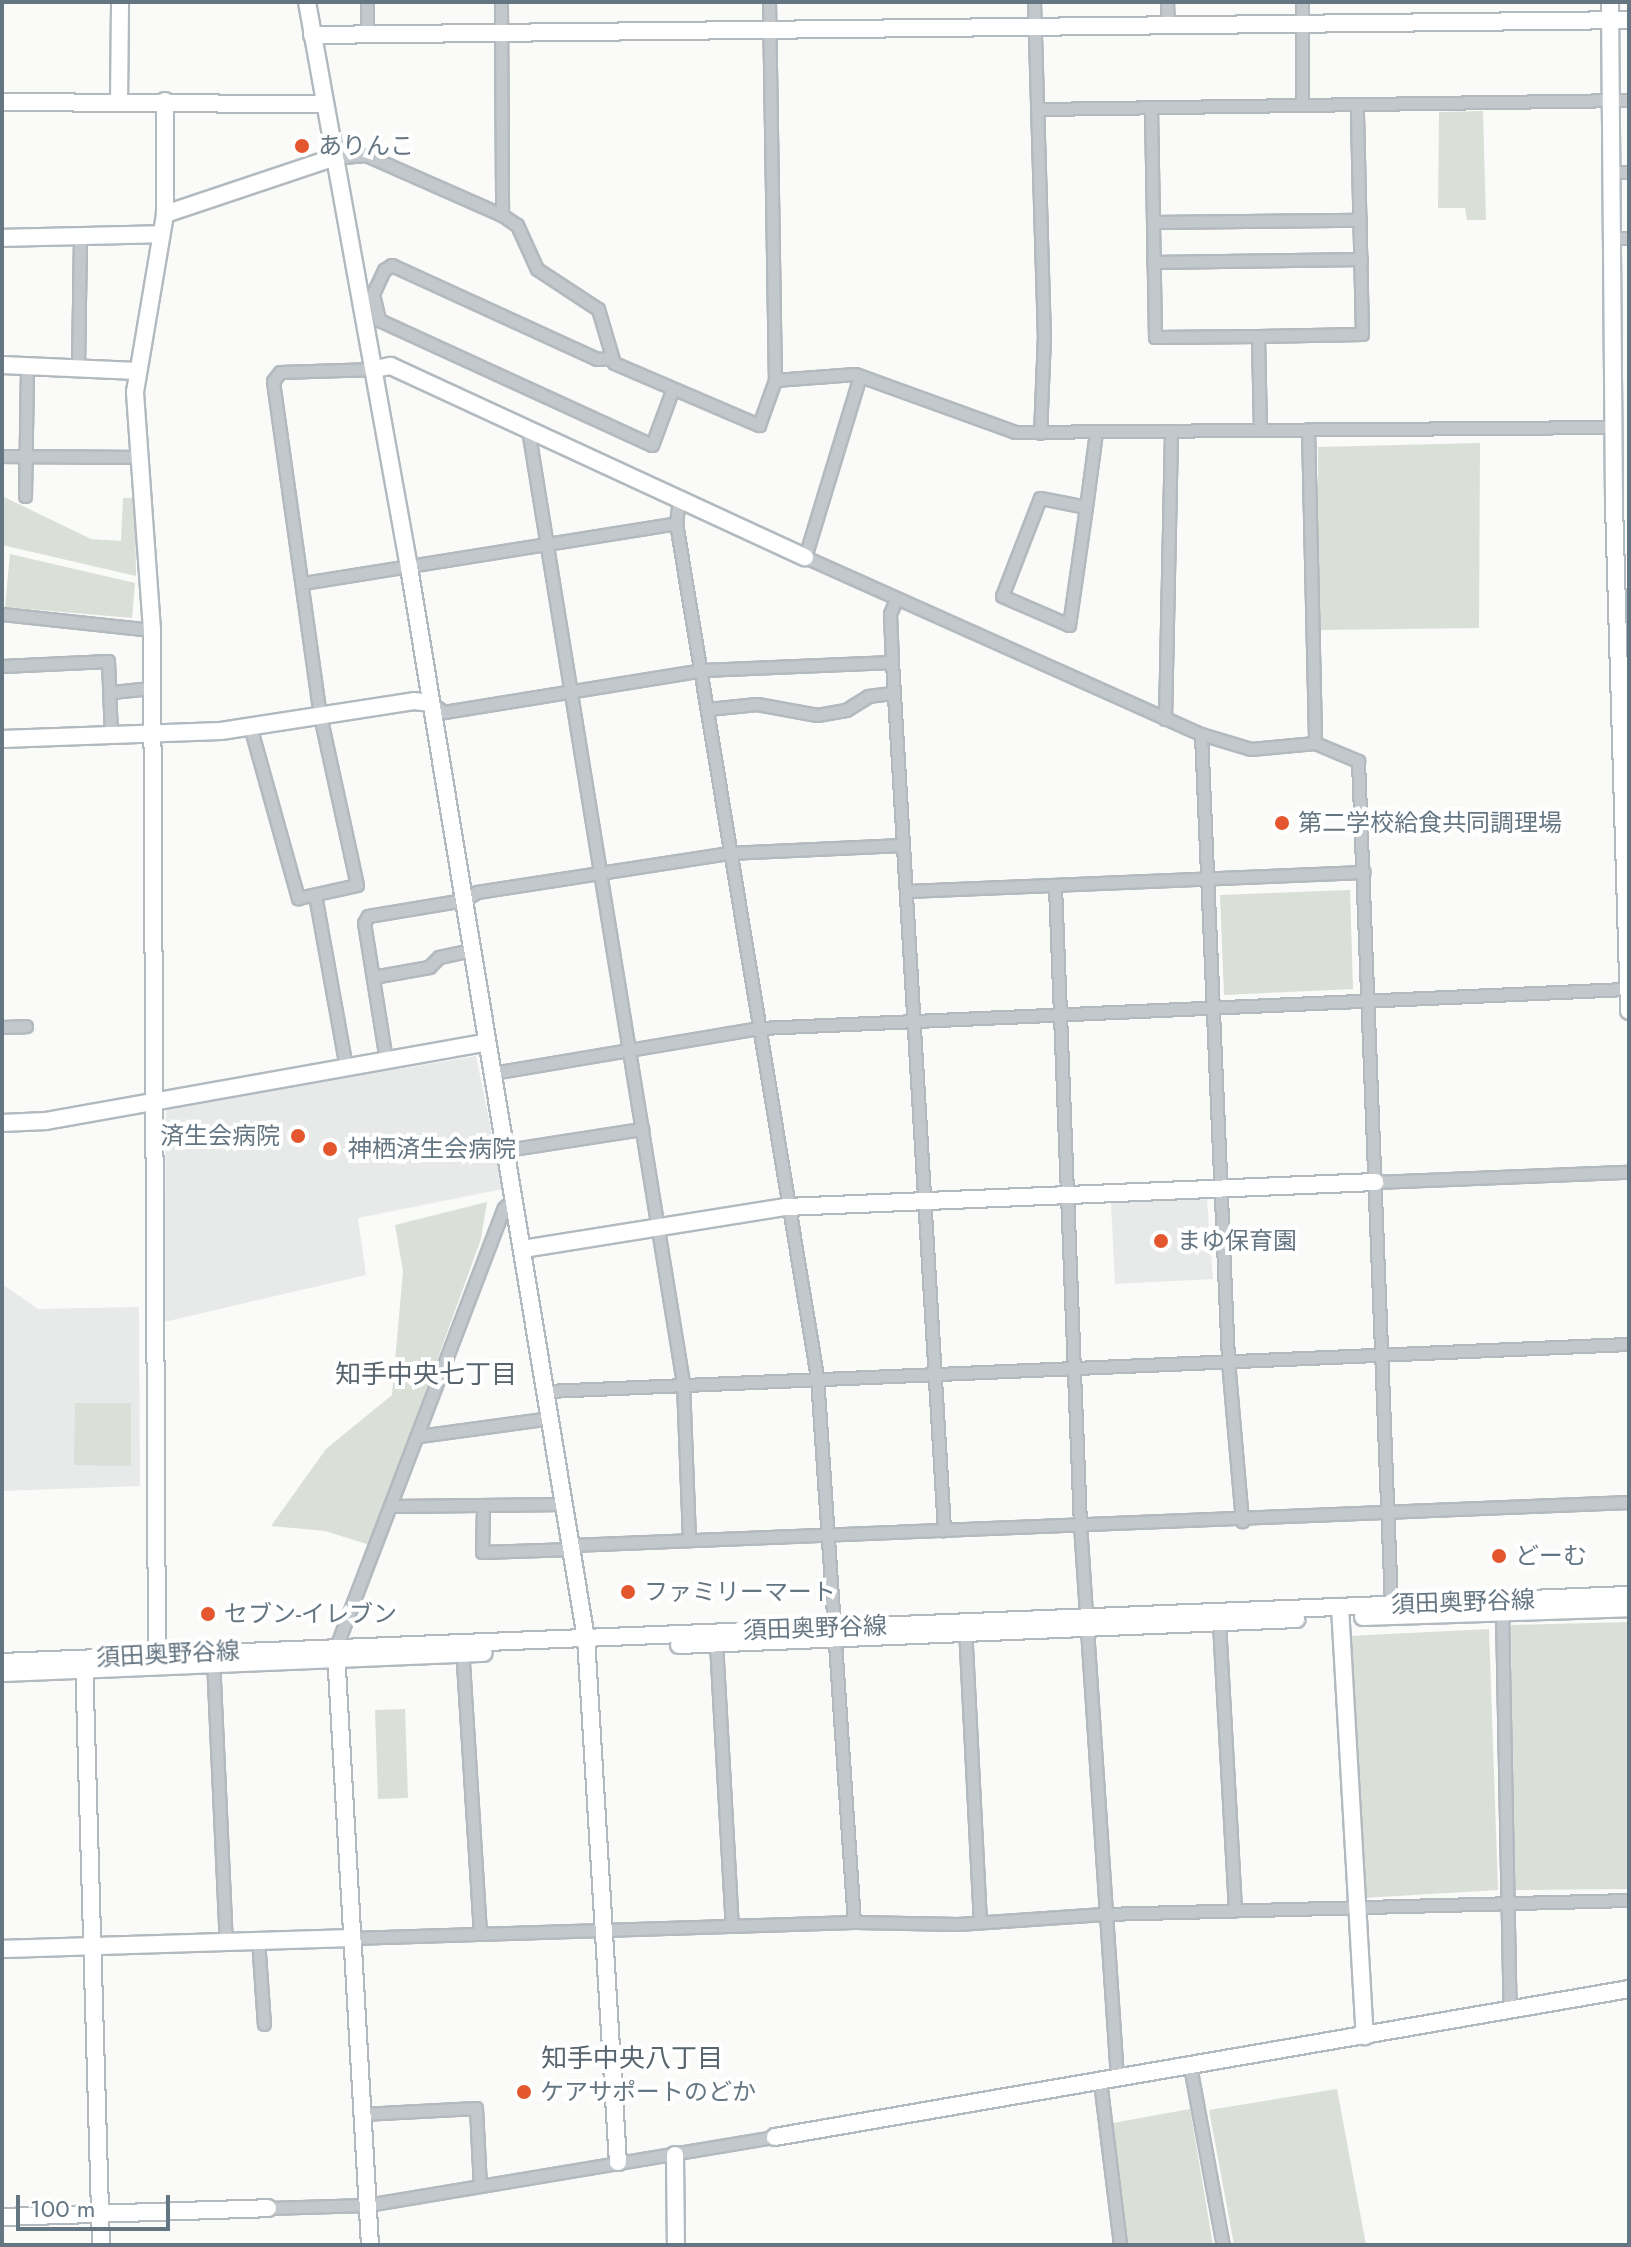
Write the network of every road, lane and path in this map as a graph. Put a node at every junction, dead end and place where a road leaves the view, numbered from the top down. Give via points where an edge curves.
1 (120, 2) edge
2 (307, 2) edge
3 (367, 2) edge
4 (501, 2) edge
5 (769, 2) edge
6 (1034, 2) edge
7 (1167, 2) edge
8 (1302, 2) edge
9 (1610, 2) edge
10 (1610, 20) junction
11 (1629, 20) edge
12 (1302, 23) junction
13 (1168, 25) junction
14 (1034, 26) junction
15 (770, 30) junction
16 (502, 33) junction
17 (312, 35) junction
18 (367, 35) junction
19 (1609, 100) junction
20 (1629, 100) edge
21 (165, 101) junction
22 (2, 102) edge
23 (119, 102) junction
24 (322, 104) junction
25 (1302, 104) junction
26 (1357, 105) junction
27 (1151, 108) junction
28 (1040, 109) junction
29 (332, 158) junction
30 (1610, 172) junction
31 (1629, 172) edge
32 (165, 214) junction
33 (502, 215) junction
34 (1360, 220) junction
35 (1153, 222) junction
36 (161, 234) junction
37 (2, 238) edge
38 (80, 238) junction
39 (1611, 238) junction
40 (1629, 238) edge
41 (1361, 259) junction
42 (1153, 262) junction
43 (1258, 336) junction
44 (611, 358) junction
45 (2, 365) edge
46 (27, 365) junction
47 (78, 366) junction
48 (375, 369) junction
49 (137, 371) junction
50 (860, 376) junction
51 (775, 380) junction
52 (672, 391) junction
53 (1614, 427) junction
54 (528, 429) junction
55 (1260, 429) junction
56 (1308, 429) junction
57 (1171, 431) junction
58 (1096, 432) junction
59 (1040, 433) junction
60 (2, 456) edge
61 (26, 456) junction
62 (141, 457) junction
63 (25, 496) dead end
64 (679, 499) junction
65 (1621, 504) edge
66 (1086, 507) junction
67 (676, 523) junction
68 (545, 546) junction
69 (805, 557) junction
70 (409, 567) junction
71 (303, 583) junction
72 (895, 602) junction
73 (2, 614) edge
74 (152, 630) junction
75 (892, 662) junction
76 (2, 666) edge
77 (702, 670) junction
78 (151, 688) junction
79 (570, 691) junction
80 (112, 692) junction
81 (894, 693) junction
82 (431, 703) junction
83 (708, 709) junction
84 (320, 716) junction
85 (1165, 719) junction
86 (250, 726) junction
87 (153, 732) junction
88 (1201, 734) junction
89 (111, 735) junction
90 (2, 739) edge
91 (1315, 743) junction
92 (902, 845) junction
93 (728, 853) junction
94 (1364, 872) junction
95 (597, 874) junction
96 (1209, 879) junction
97 (1055, 886) junction
98 (907, 891) junction
99 (315, 895) junction
100 (464, 900) junction
101 (473, 950) junction
102 (373, 977) junction
103 (1628, 989) edge
104 (1367, 1001) junction
105 (1213, 1009) junction
106 (1629, 1011) edge
107 (1060, 1013) junction
108 (915, 1020) junction
109 (26, 1026) dead end
110 (2, 1027) edge
111 (760, 1028) junction
112 (486, 1043) junction
113 (629, 1051) junction
114 (386, 1060) junction
115 (346, 1068) junction
116 (493, 1073) junction
117 (153, 1101) junction
118 (2, 1123) edge
119 (642, 1129) junction
120 (506, 1150) junction
121 (1629, 1172) edge
122 (1375, 1182) junction
123 (1221, 1188) junction
124 (1067, 1194) junction
125 (514, 1198) junction
126 (924, 1201) junction
127 (786, 1207) junction
128 (658, 1227) junction
129 (523, 1249) junction
130 (1629, 1344) edge
131 (1381, 1355) junction
132 (1228, 1361) junction
133 (1074, 1367) junction
134 (934, 1372) junction
135 (817, 1377) junction
136 (683, 1383) junction
137 (547, 1391) junction
138 (551, 1418) junction
139 (419, 1436) junction
140 (1629, 1502) edge
141 (565, 1504) junction
142 (393, 1506) junction
143 (483, 1508) junction
144 (1387, 1513) junction
145 (1242, 1521) junction
146 (1080, 1524) junction
147 (944, 1530) junction
148 (825, 1534) junction
149 (689, 1538) junction
150 (572, 1547) junction
151 (1629, 1595) edge
152 (1391, 1604) junction
153 (1629, 1608) edge
154 (1340, 1612) junction
155 (1502, 1612) junction
156 (1087, 1623) junction
157 (1219, 1623) junction
158 (965, 1628) junction
159 (832, 1633) junction
160 (587, 1643) junction
161 (716, 1643) junction
162 (462, 1648) junction
163 (336, 1653) junction
164 (213, 1658) junction
165 (157, 1660) junction
166 (2, 1662) edge
167 (84, 1664) junction
168 (2, 1673) edge
169 (1629, 1900) edge
170 (1507, 1902) junction
171 (1356, 1906) junction
172 (1235, 1911) junction
173 (1104, 1914) junction
174 (854, 1922) junction
175 (980, 1922) junction
176 (732, 1925) junction
177 (603, 1929) junction
178 (480, 1933) junction
179 (352, 1938) junction
180 (258, 1940) junction
181 (226, 1942) junction
182 (93, 1946) junction
183 (2, 1949) edge
184 (1629, 1989) edge
185 (1510, 2011) junction
186 (264, 2024) dead end
187 (1365, 2036) junction
188 (1190, 2066) junction
189 (1108, 2080) junction
190 (362, 2114) junction
191 (775, 2137) joint
192 (675, 2155) junction
193 (618, 2162) junction
194 (480, 2186) junction
195 (367, 2205) junction
196 (268, 2208) joint
197 (100, 2214) junction
198 (2, 2217) edge
199 (101, 2245) edge
200 (370, 2245) edge
201 (676, 2245) edge
202 (1120, 2245) edge
203 (1223, 2245) edge

1 - 23 street
2 - 17 street
3 - 18 street
4 - 16 street
5 - 15 street
6 - 14 street
7 - 13 street
8 - 12 street
9 - 10 street
10 - 11 street
10 - 12 street
10 - 19 street
12 - 13 street
12 - 25 street
13 - 14 street
14 - 15 street
14 - 28 street
15 - 16 street
15 - 51 street
16 - 18 street
16 - 33 street
17 - 18 street
17 - 24 street
19 - 20 street
19 - 26 street
19 - 30 street
21 - 23 street
21 - 24 street
21 - 32 street
22 - 23 street
24 - 29 street
25 - 26 street
25 - 27 street
26 - 34 street
27 - 28 street
27 - 35 street
28 - 59 street
29 - 32 street
29 - 33 street via 366,155
29 - 48 street
30 - 31 street
30 - 39 street
32 - 36 street
33 - 44 street via 517,225 537,269 598,309
34 - 35 street
34 - 41 street
35 - 42 street
36 - 38 street
36 - 49 street
37 - 38 street
38 - 47 street
39 - 40 street
39 - 53 street
41 - 42 street
41 - 43 street via 1362,334
42 - 43 street via 1155,337
43 - 55 street
44 - 52 street
44 - 52 street via 597,359 392,265 373,294 379,320 652,445
45 - 46 street
46 - 47 street
46 - 61 street
47 - 49 street
48 - 54 street via 391,366
48 - 70 street
48 - 71 street via 280,372 273,381
49 - 62 street
50 - 51 street
50 - 59 street via 1015,432
50 - 69 street
51 - 52 street via 759,425
53 - 56 street
53 - 65 street
54 - 64 street
54 - 68 street
55 - 56 street
55 - 57 street
56 - 91 street
57 - 58 street
57 - 85 street
58 - 59 street
58 - 66 street
60 - 61 street
61 - 62 street
61 - 63 street
62 - 74 street
64 - 67 street
64 - 69 street
65 - 103 street
66 - 66 street via 1069,625 1002,596 1040,498
67 - 68 street
67 - 77 street
68 - 70 street
68 - 79 street
69 - 72 street
70 - 71 street
70 - 82 street
71 - 84 street
72 - 75 street via 890,614
72 - 85 street
73 - 74 street
74 - 78 street
75 - 77 street
75 - 81 street
76 - 80 street via 108,661
77 - 79 street
77 - 83 street
78 - 80 street
78 - 87 street
79 - 82 street via 444,712
79 - 95 street
80 - 89 street
81 - 83 street via 868,696 846,710 817,715 757,704
81 - 92 street
82 - 84 street
82 - 100 street
83 - 93 street
84 - 86 street
84 - 99 street via 357,885
85 - 88 street
86 - 87 street
86 - 99 street via 298,898
87 - 89 street
87 - 117 street
88 - 91 street via 1251,749
88 - 96 street
89 - 90 street
91 - 94 street via 1358,761
92 - 93 street
92 - 98 street
93 - 95 street
93 - 111 street
94 - 96 street
94 - 104 street
95 - 100 street via 477,892
95 - 113 street
96 - 97 street
96 - 105 street
97 - 98 street
97 - 107 street
98 - 108 street
99 - 115 street
100 - 101 street
100 - 102 street via 368,916 364,923
101 - 102 street via 439,957 429,967
101 - 112 street
102 - 114 street
103 - 104 street
103 - 106 street
104 - 105 street
104 - 122 street
105 - 107 street
105 - 123 street
107 - 108 street
107 - 124 street
108 - 111 street
108 - 126 street
109 - 110 street
111 - 113 street
111 - 127 street
112 - 114 street
112 - 116 street
113 - 116 street
113 - 119 street
114 - 115 street
115 - 117 street
116 - 120 street
117 - 118 street via 46,1121
117 - 165 street
119 - 120 street
119 - 128 street
120 - 125 street
121 - 122 street
122 - 123 street
122 - 131 street
123 - 124 street
123 - 132 street
124 - 126 street
124 - 133 street
125 - 129 street
125 - 139 street via 504,1208
126 - 127 street
126 - 134 street
127 - 128 street
127 - 135 street
128 - 129 street
128 - 136 street
129 - 137 street
130 - 131 street
131 - 132 street
131 - 144 street
132 - 133 street
132 - 145 street
133 - 134 street
133 - 146 street
134 - 135 street
134 - 147 street
135 - 136 street
135 - 148 street
136 - 137 street
136 - 149 street
137 - 138 street
138 - 139 street
138 - 141 street
139 - 142 street
140 - 144 street
141 - 143 street
141 - 150 street
142 - 143 street
142 - 163 street
143 - 150 street via 482,1552
144 - 145 street
144 - 152 street
145 - 146 street
146 - 147 street
146 - 156 street
147 - 148 street
148 - 149 street
148 - 159 street
149 - 150 street
150 - 160 street
151 - 152 street, 須田奥野谷線
152 - 154 street, 須田奥野谷線
153 - 155 street, 須田奥野谷線
154 - 155 street, 須田奥野谷線
154 - 156 street, 須田奥野谷線
154 - 157 street, 須田奥野谷線
154 - 171 street
155 - 170 street
156 - 157 street, 須田奥野谷線
156 - 158 street, 須田奥野谷線
156 - 173 street
157 - 172 street
158 - 159 street, 須田奥野谷線
158 - 175 street
159 - 160 street, 須田奥野谷線
159 - 161 street, 須田奥野谷線
159 - 174 street
160 - 161 street, 須田奥野谷線
160 - 162 street, 須田奥野谷線
160 - 177 street
161 - 176 street
162 - 163 street, 須田奥野谷線
162 - 178 street
163 - 164 street, 須田奥野谷線
163 - 179 street
164 - 165 street, 須田奥野谷線
164 - 181 street
165 - 167 street, 須田奥野谷線
166 - 167 street, 須田奥野谷線
167 - 168 street, 須田奥野谷線
167 - 182 street
169 - 170 street
170 - 171 street
170 - 185 street
171 - 172 street
171 - 187 street
172 - 173 street
173 - 175 street
173 - 189 street
174 - 175 street
174 - 176 street
176 - 177 street
177 - 178 street
177 - 193 street
178 - 179 street
179 - 180 street
179 - 190 street
180 - 181 street
180 - 186 street
181 - 182 street
182 - 183 street
182 - 197 street
184 - 185 street
185 - 187 street
187 - 188 street
188 - 189 street
188 - 203 street
189 - 191 street
189 - 202 street
190 - 194 street via 476,2108
190 - 195 street
191 - 192 street
192 - 193 street
192 - 201 street
193 - 194 street
194 - 195 street
195 - 196 street
195 - 200 street
196 - 197 street
197 - 198 street
197 - 199 street

